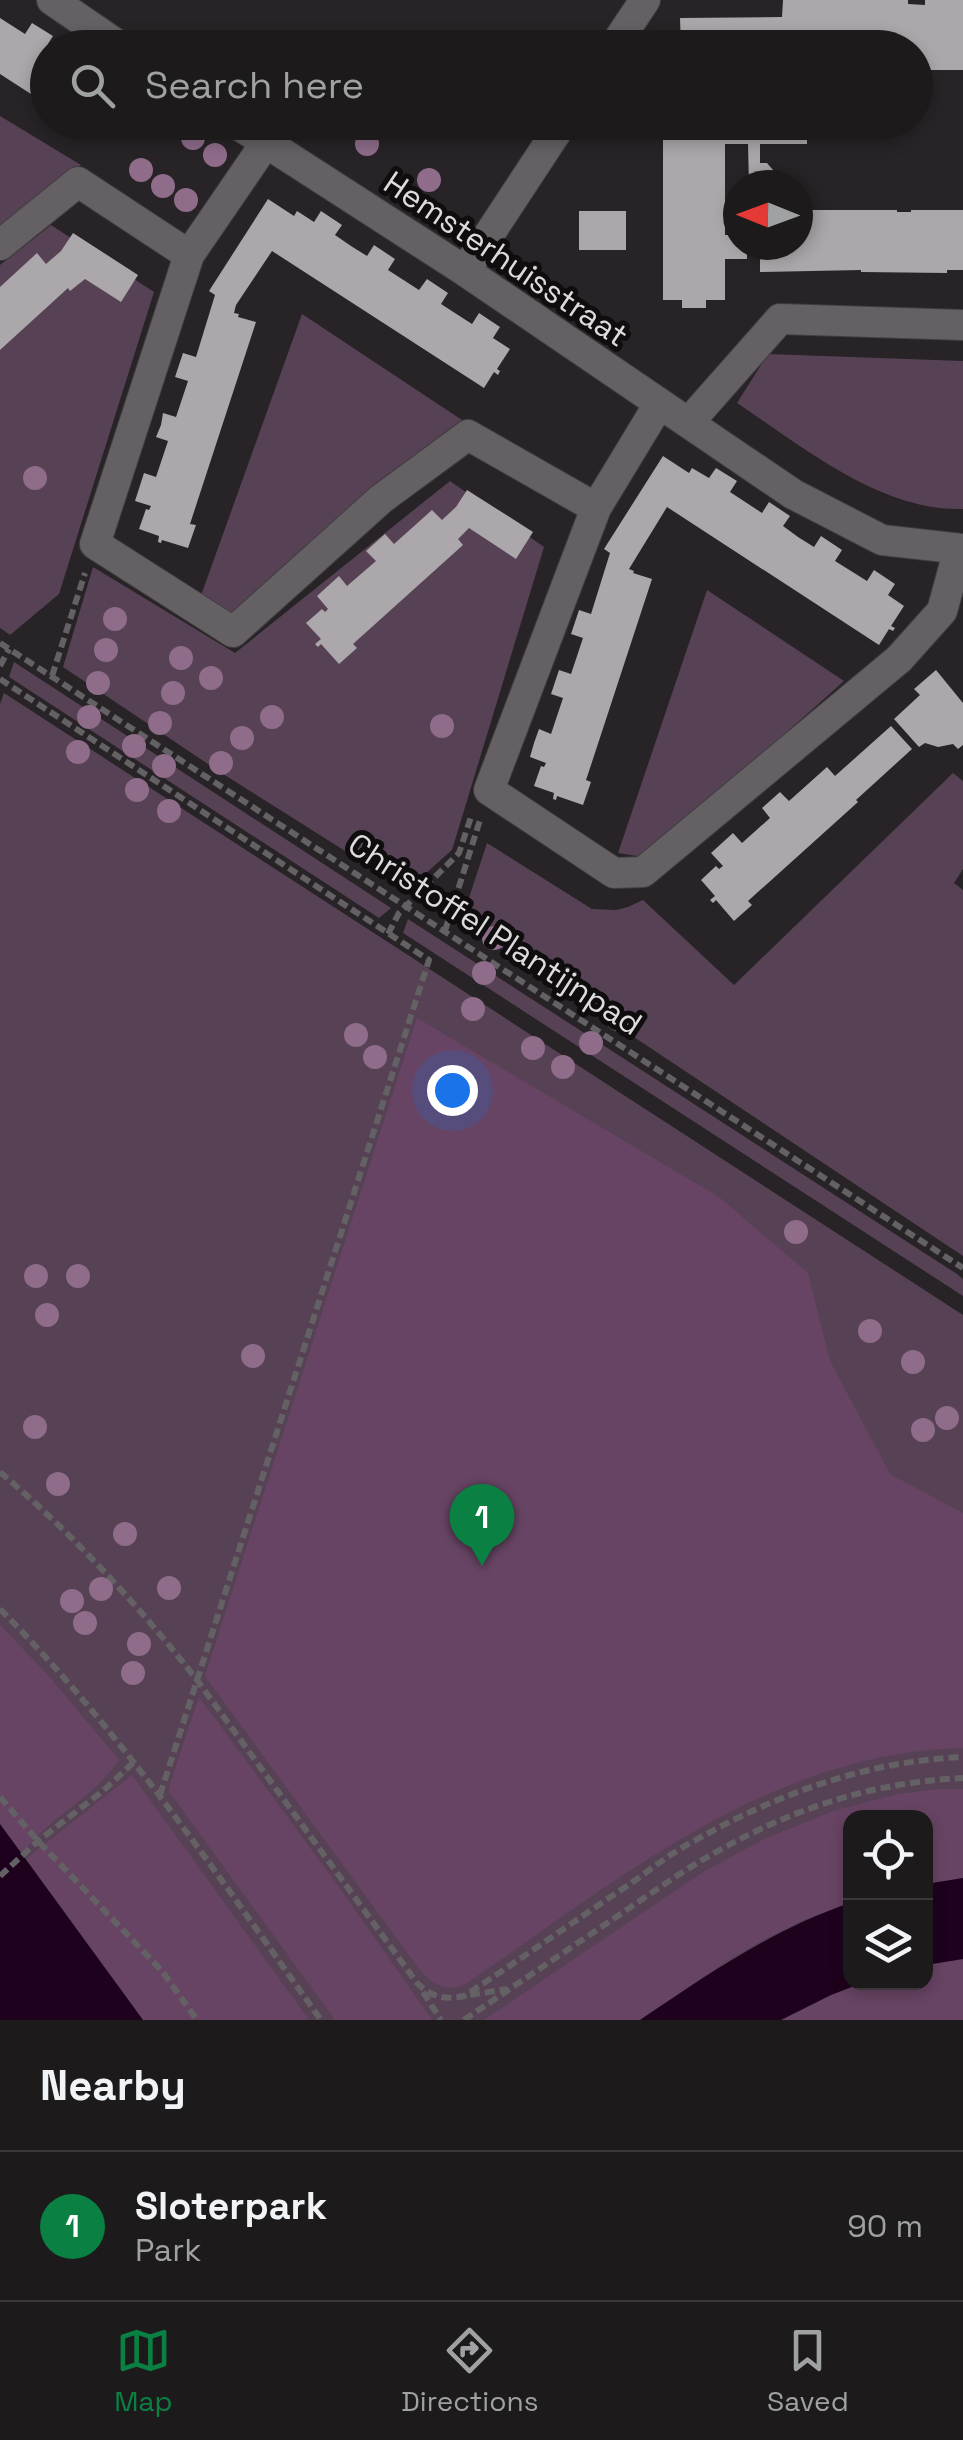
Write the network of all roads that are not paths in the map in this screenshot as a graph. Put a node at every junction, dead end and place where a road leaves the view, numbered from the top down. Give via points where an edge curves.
1 (52, 0) edge
2 (645, 0) edge
3 (96, 30) edge
4 (625, 30) edge
5 (259, 140) edge
6 (552, 140) edge
7 (265, 144) junction
8 (0, 244) edge
9 (189, 256) junction
10 (464, 271) junction
11 (963, 325) edge
12 (658, 404) junction
13 (688, 422) junction
14 (596, 508) junction
15 (961, 549) edge

1 - 3 street
2 - 4 street
5 - 7 street, Hemsterhuisstraat
6 - 10 street
7 - 9 street
7 - 10 street, Hemsterhuisstraat
8 - 9 street via 78,182
9 - 14 street via 94,544 233,632 382,499 468,435
10 - 12 street, Hemsterhuisstraat
11 - 13 street via 780,319
12 - 13 street, Hemsterhuisstraat
12 - 14 street
13 - 15 street, Hemsterhuisstraat via 793,494 882,540
14 - 15 street via 489,790 614,873 643,872 899,659 942,611

